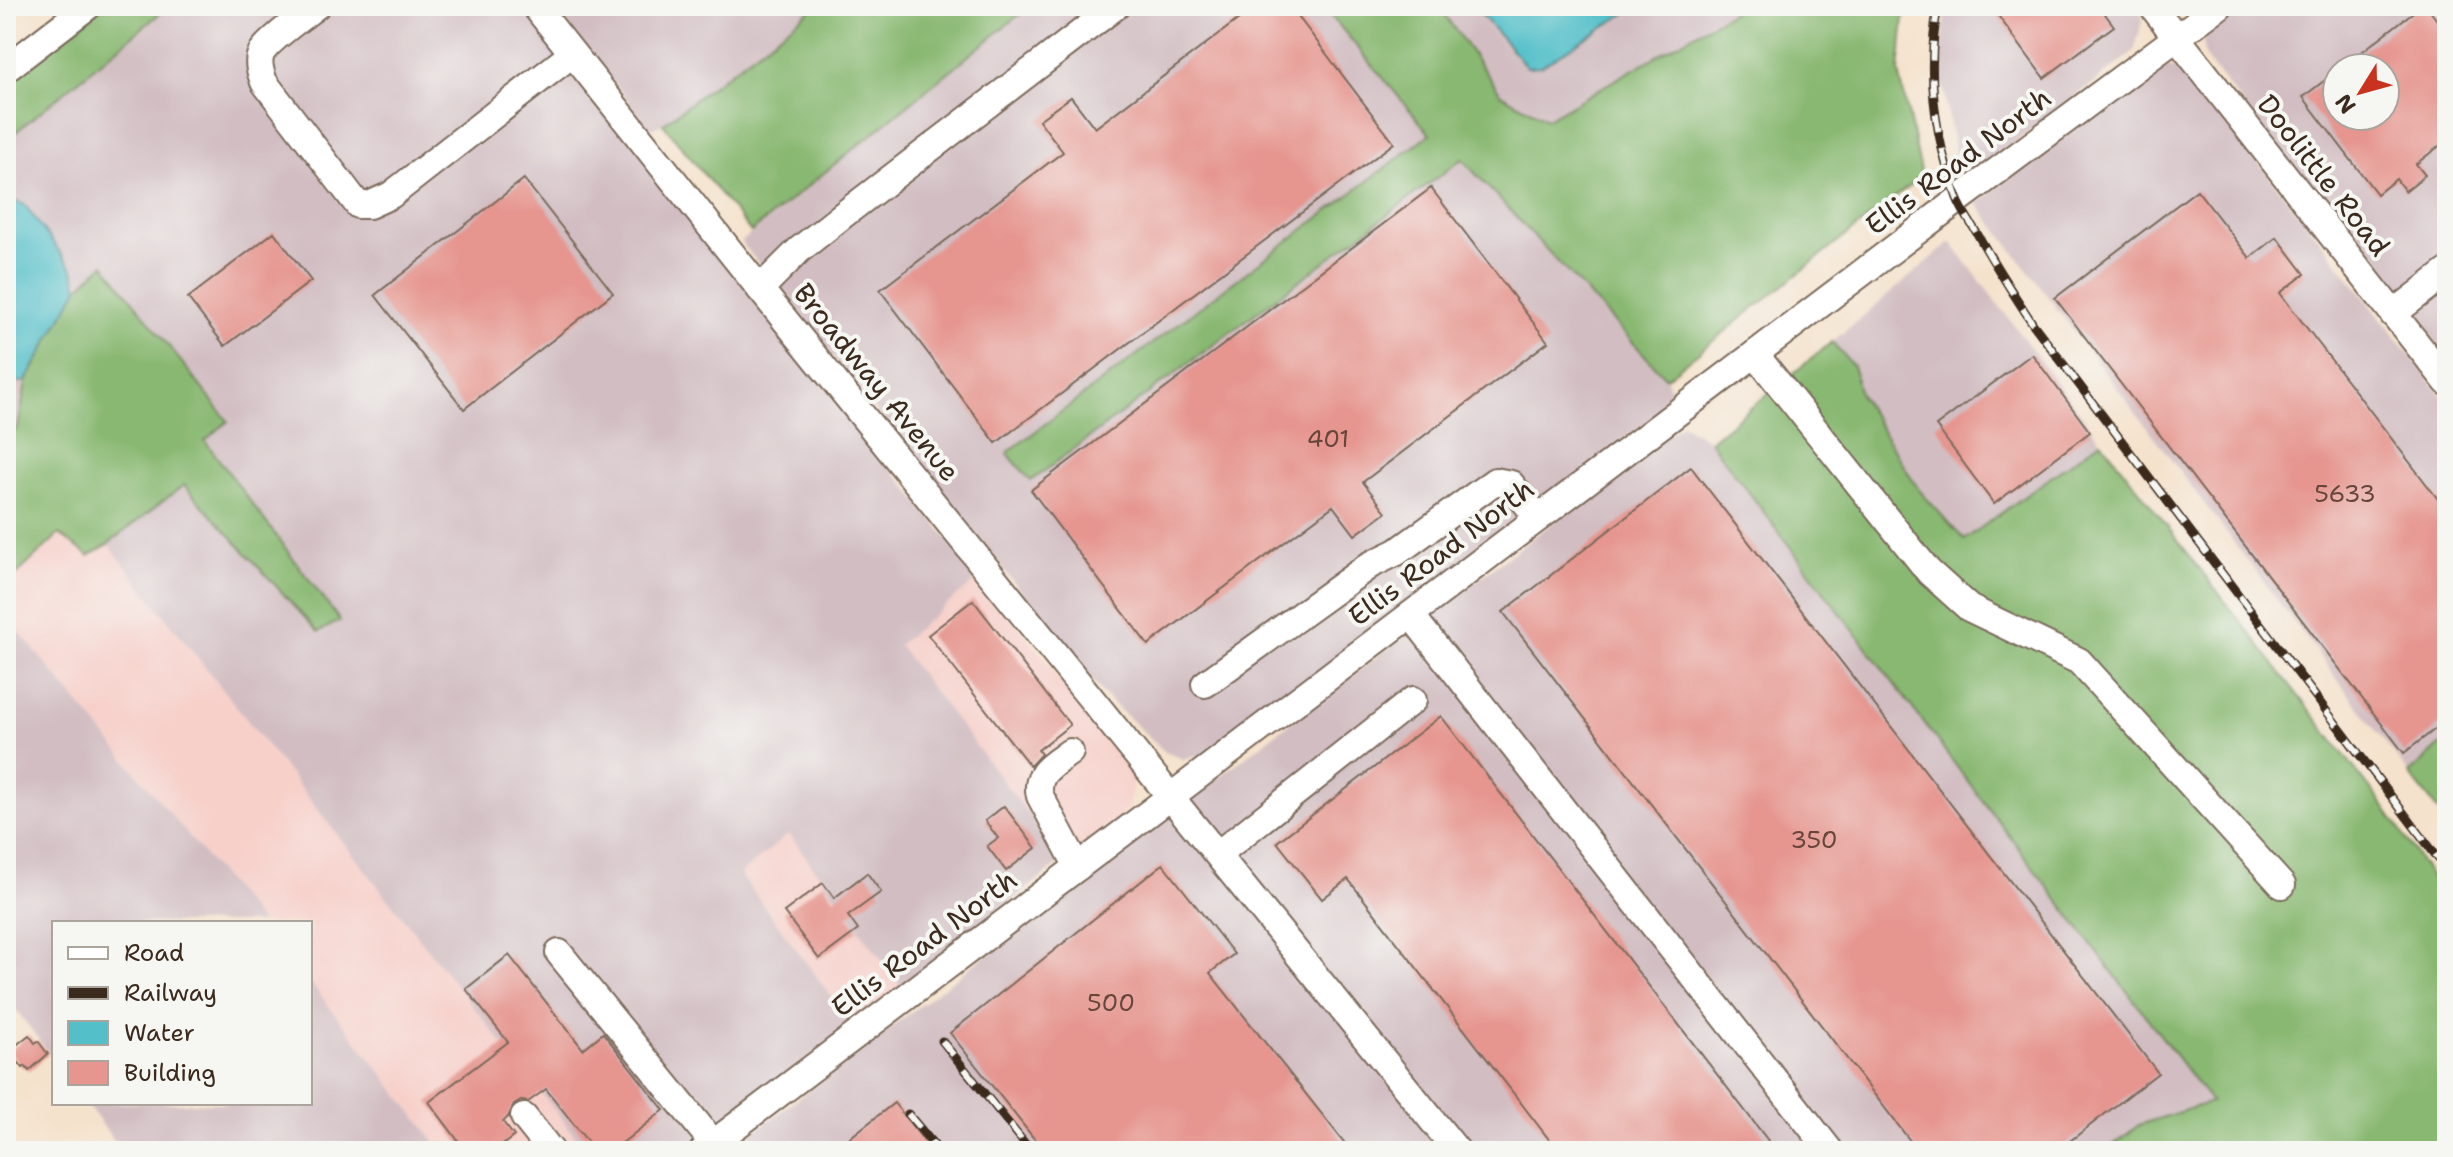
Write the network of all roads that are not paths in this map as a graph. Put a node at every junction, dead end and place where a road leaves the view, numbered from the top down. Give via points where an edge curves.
1 (88, 6) edge
2 (316, 6) edge
3 (535, 6) edge
4 (1116, 6) edge
5 (2152, 6) edge
6 (2219, 6) edge
7 (2176, 39) junction
8 (572, 54) junction
9 (6, 69) edge
10 (2447, 272) edge
11 (760, 289) junction
12 (2393, 314) junction
13 (1755, 354) junction
14 (2447, 382) edge
15 (1538, 518) junction
16 (1411, 615) junction
17 (1205, 684) dead end
18 (1413, 700) dead end
19 (1070, 752) dead end
20 (1172, 796) junction
21 (1218, 854) junction
22 (1078, 867) junction
23 (2282, 885) dead end
24 (559, 953) dead end
25 (524, 1117) dead end
26 (708, 1147) edge
27 (551, 1151) edge
28 (1457, 1151) edge
29 (1830, 1151) edge

1 - 9 street
2 - 8 street via 263,51 260,71 358,205 391,195
3 - 8 street, Broadway Avenue
4 - 11 street via 843,215
5 - 7 street, Doolittle Road
6 - 7 street, Ellis Road North
7 - 12 street, Doolittle Road
7 - 13 street, Ellis Road North
8 - 11 street, Broadway Avenue
10 - 12 street
11 - 20 street, Broadway Avenue
12 - 14 street, Doolittle Road
13 - 15 street, Ellis Road North
13 - 23 street via 1929,572 1969,608 2079,661
15 - 16 street, Ellis Road North
15 - 17 street via 1511,484 1495,481
16 - 20 street, Ellis Road North
16 - 29 street
18 - 21 street
19 - 22 street via 1044,771 1037,785
20 - 21 street, Broadway Avenue
20 - 22 street, Ellis Road North
21 - 28 street, Broadway Avenue
22 - 26 street, Ellis Road North
24 - 26 street
25 - 27 street

